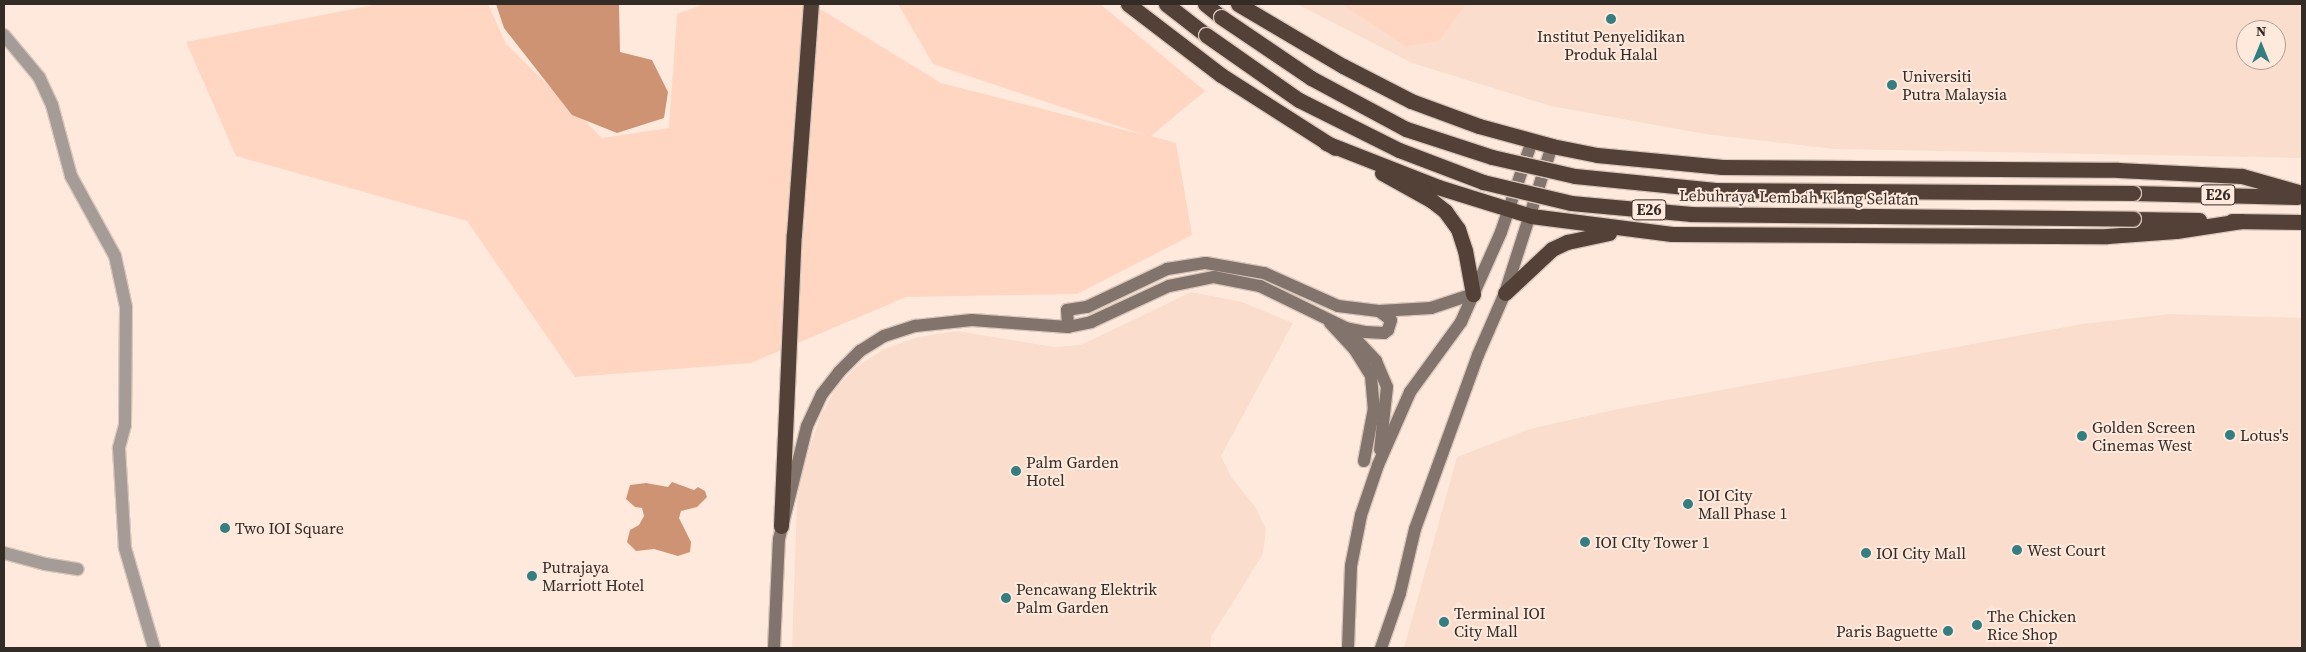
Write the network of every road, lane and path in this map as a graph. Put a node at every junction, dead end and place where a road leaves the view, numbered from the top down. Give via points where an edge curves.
1 (811, 4) edge
2 (1128, 4) edge
3 (1166, 4) edge
4 (1205, 4) edge
5 (1238, 4) edge
6 (1246, 4) edge
7 (1259, 18) junction
8 (4, 35) edge
9 (1532, 141) junction
10 (1326, 144) junction
11 (1552, 146) junction
12 (2302, 193) edge
13 (2302, 197) edge
14 (1510, 210) junction
15 (1531, 216) junction
16 (2241, 221) junction
17 (2302, 222) edge
18 (1630, 230) junction
19 (1264, 273) junction
20 (1260, 286) junction
21 (1505, 293) junction
22 (1473, 294) junction
23 (1379, 312) junction
24 (1325, 318) junction
25 (1068, 327) junction
26 (1346, 328) junction
27 (1364, 461) dead end
28 (1378, 464) junction
29 (781, 526) junction
30 (4, 553) edge
31 (78, 569) dead end
32 (154, 648) edge
33 (774, 648) edge
34 (1348, 648) edge
35 (1380, 648) edge

1 - 29 highway via 794,234
2 - 10 highway via 1222,75
3 - 16 highway, Lebuhraya Lembah Klang Selatan / E26, bridge via 1299,100 1399,150 1483,182 1571,203 1691,214
4 - 13 highway, Lebuhraya Lembah Klang Selatan / E26, bridge via 1311,78 1406,129 1492,158 1575,176 1715,190
5 - 7 highway
6 - 7 highway
7 - 9 highway via 1411,101
8 - 32 street via 39,76 52,105 72,176 114,256 126,307 125,425 119,448 125,548
9 - 11 highway
9 - 14 street
10 - 14 highway
10 - 22 highway via 1431,200 1445,211 1460,236
11 - 12 highway via 1597,155 1722,167 2118,170 2242,176
11 - 15 street
14 - 15 highway
14 - 22 street
15 - 18 highway
15 - 21 street
16 - 17 highway, Lebuhraya Lembah Klang Selatan / E26
16 - 18 highway via 2176,231 2015,238 1720,236
18 - 21 highway via 1588,236 1552,249
19 - 20 street
19 - 23 street via 1338,306
19 - 25 street via 1206,263 1167,269 1087,307 1067,310
20 - 24 street
20 - 25 street via 1214,277 1169,286 1091,322
21 - 35 street via 1478,355 1415,528 1400,593
22 - 23 street via 1431,308
22 - 28 street via 1461,322 1410,392
23 - 26 street via 1391,320 1384,334
24 - 26 street
24 - 27 street via 1355,350 1371,376 1374,408
25 - 29 street via 972,320 939,322 884,336 860,351 838,372 822,394 807,426
26 - 28 street via 1376,361 1387,387
28 - 34 street via 1361,516 1350,566
29 - 33 street
30 - 31 street

